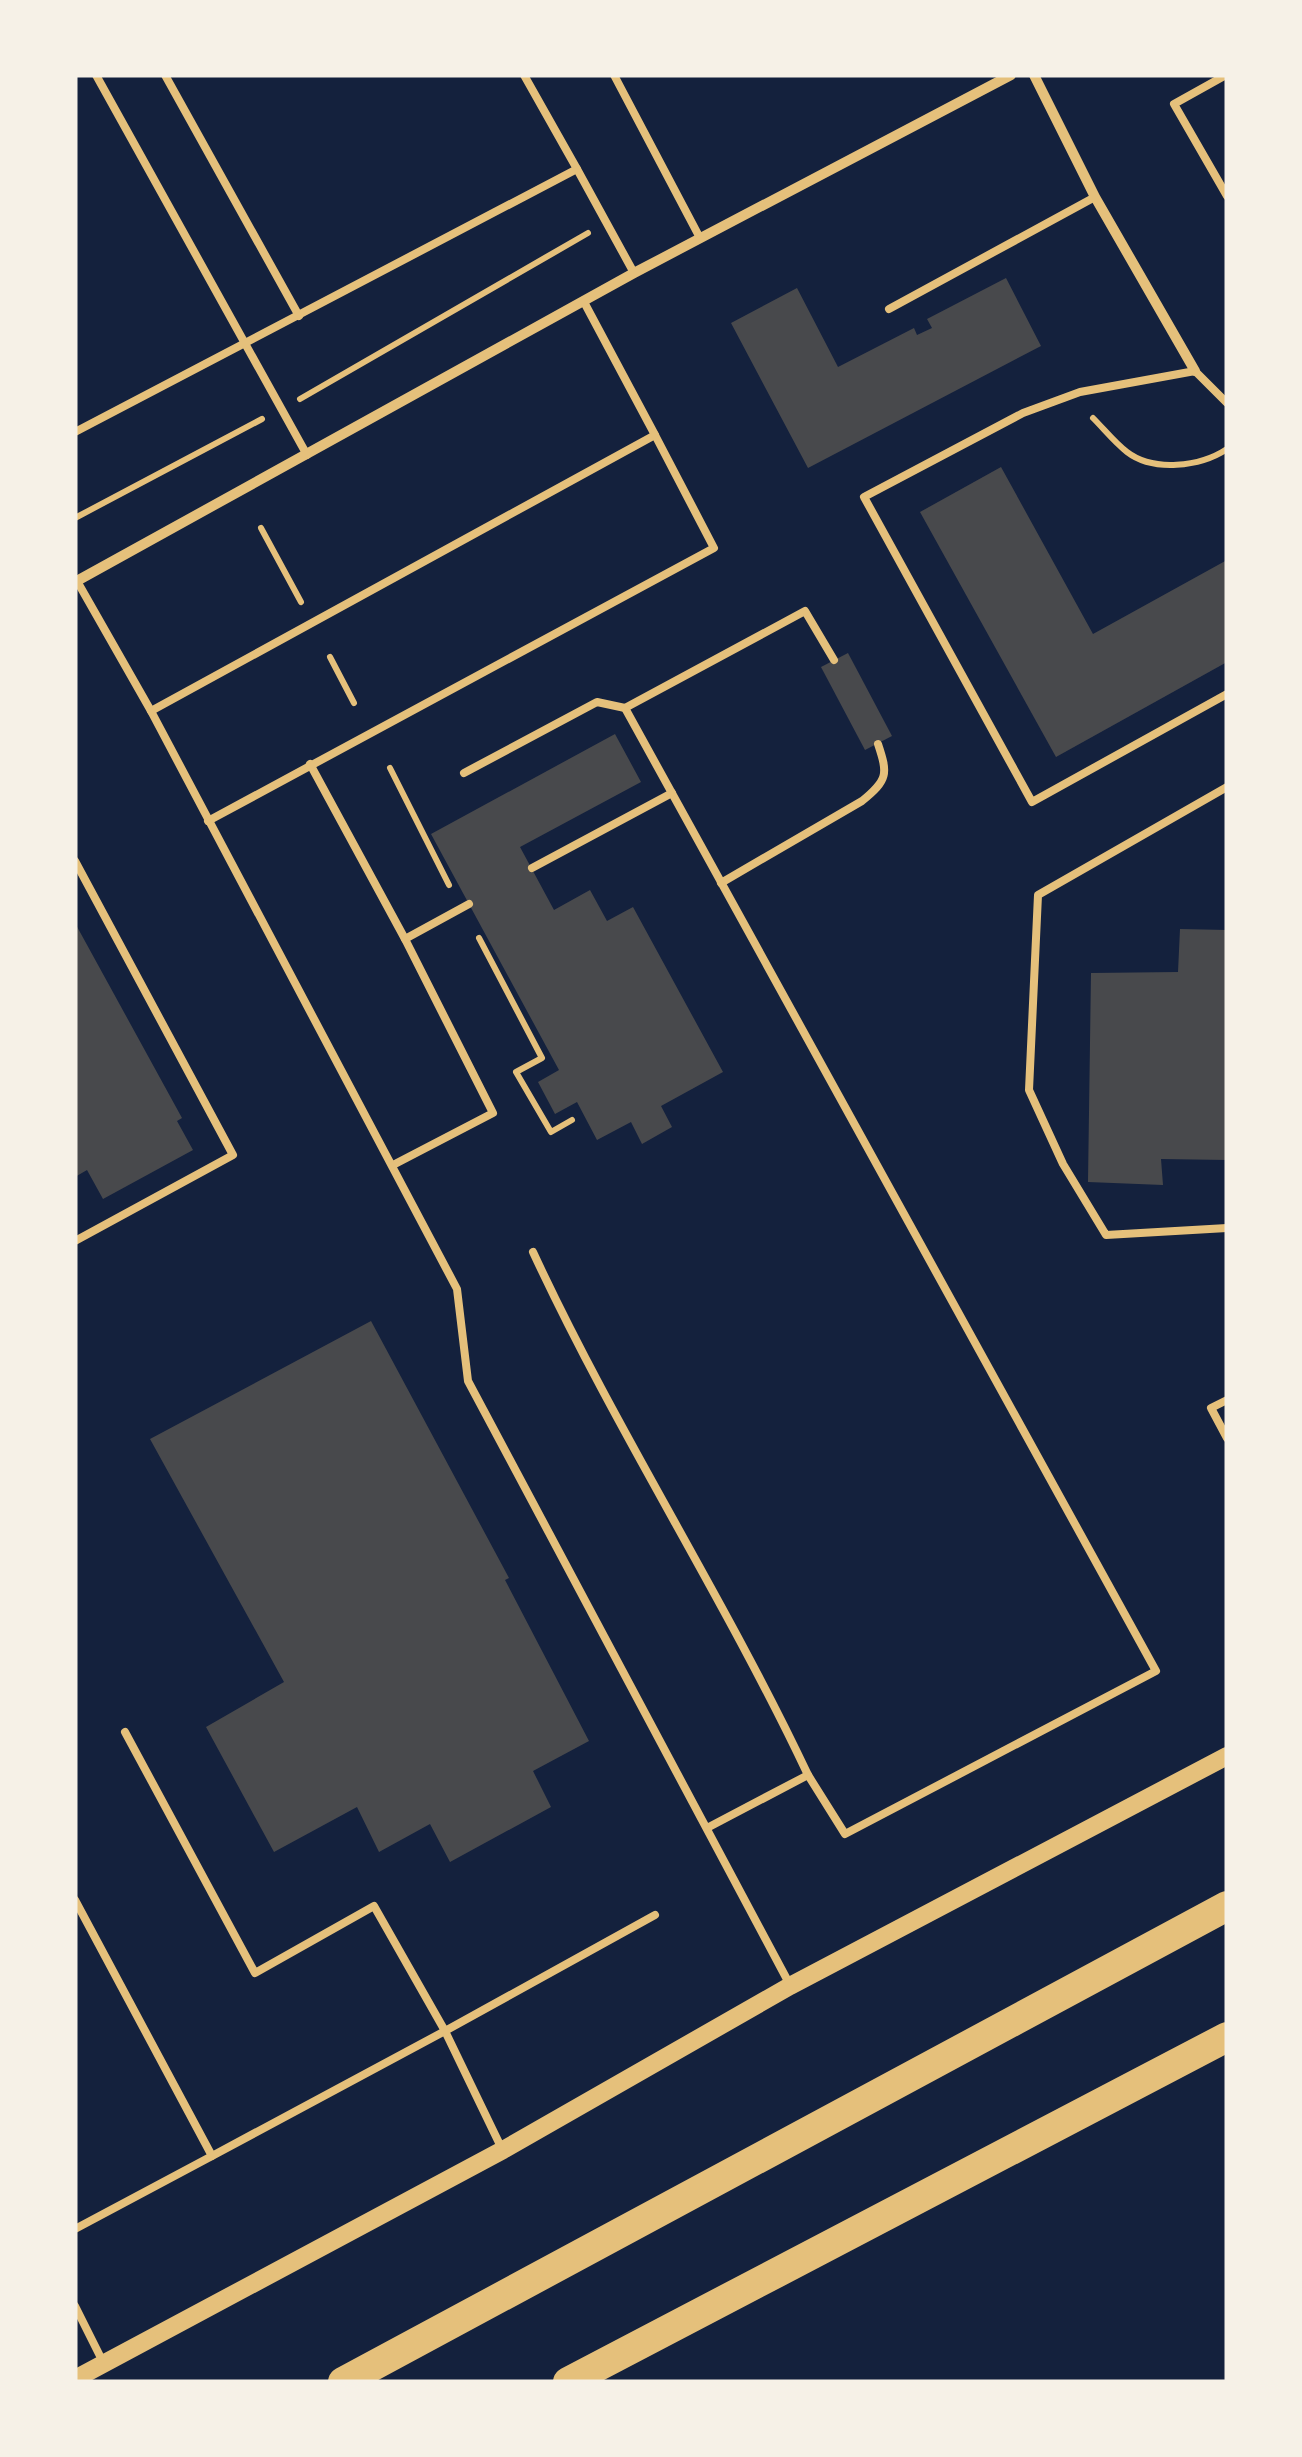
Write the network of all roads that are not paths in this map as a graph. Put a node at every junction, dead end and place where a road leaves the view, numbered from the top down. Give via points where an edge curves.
1 (96, 75) edge
2 (164, 75) edge
3 (524, 75) edge
4 (614, 75) edge
5 (1012, 75) edge
6 (1034, 75) edge
7 (1226, 75) edge
8 (576, 169) junction
9 (1227, 196) edge
10 (1095, 198) junction
11 (700, 238) junction
12 (634, 273) junction
13 (584, 302) junction
14 (889, 309) dead end
15 (299, 316) junction
16 (246, 344) junction
17 (1194, 371) junction
18 (1227, 403) edge
19 (75, 432) edge
20 (655, 435) junction
21 (307, 455) junction
22 (76, 582) edge
23 (834, 660) dead end
24 (1227, 694) edge
25 (625, 708) junction
26 (151, 711) junction
27 (878, 744) dead end
28 (310, 764) junction
29 (464, 773) dead end
30 (1227, 787) edge
31 (672, 793) junction
32 (208, 820) junction
33 (75, 861) edge
34 (532, 868) dead end
35 (721, 883) junction
36 (470, 904) dead end
37 (405, 939) junction
38 (393, 1165) junction
39 (1227, 1228) edge
40 (75, 1241) edge
41 (533, 1252) dead end
42 (1227, 1400) edge
43 (1227, 1438) edge
44 (125, 1732) dead end
45 (1227, 1756) edge
46 (808, 1775) junction
47 (707, 1828) junction
48 (75, 1900) edge
49 (1227, 1906) edge
50 (655, 1915) dead end
51 (790, 1986) junction
52 (444, 2032) junction
53 (1227, 2037) edge
54 (502, 2150) junction
55 (212, 2156) junction
56 (75, 2216) edge
57 (78, 2227) edge
58 (75, 2306) edge
59 (104, 2364) junction
60 (75, 2379) edge
61 (343, 2382) edge
62 (568, 2382) edge

1 - 16 lane
2 - 15 lane
3 - 8 lane
4 - 11 lane
5 - 11 street
6 - 10 street
7 - 9 lane via 1174,104
8 - 12 lane
8 - 15 lane
10 - 14 lane
10 - 17 street
11 - 12 street
12 - 13 street
13 - 20 lane
13 - 21 street
15 - 16 lane
16 - 19 lane
16 - 21 lane
17 - 18 lane
17 - 24 lane via 1080,392 1023,413 864,498 1032,802
20 - 26 lane
20 - 28 lane via 714,548
21 - 22 street
22 - 26 lane
23 - 25 lane via 805,611
25 - 29 lane via 597,702
25 - 31 lane
26 - 32 lane
27 - 35 lane via 886,769 880,786
28 - 32 lane
28 - 37 lane
30 - 39 lane via 1038,894 1029,1090 1106,1235
31 - 34 lane
31 - 35 lane
32 - 38 lane
33 - 40 lane via 233,1155
35 - 46 lane via 1156,1671 845,1834
36 - 37 lane
37 - 38 lane via 492,1113
38 - 47 lane via 457,1289 468,1382
41 - 46 lane
42 - 43 lane via 1211,1408
44 - 52 lane via 255,1973 374,1906
45 - 51 street
46 - 47 lane
47 - 51 lane
48 - 55 lane
49 - 61 highway
50 - 52 lane
51 - 54 street
52 - 54 lane
52 - 55 lane
53 - 62 highway
54 - 59 street
55 - 57 lane
56 - 57 lane
58 - 59 lane
59 - 60 street

